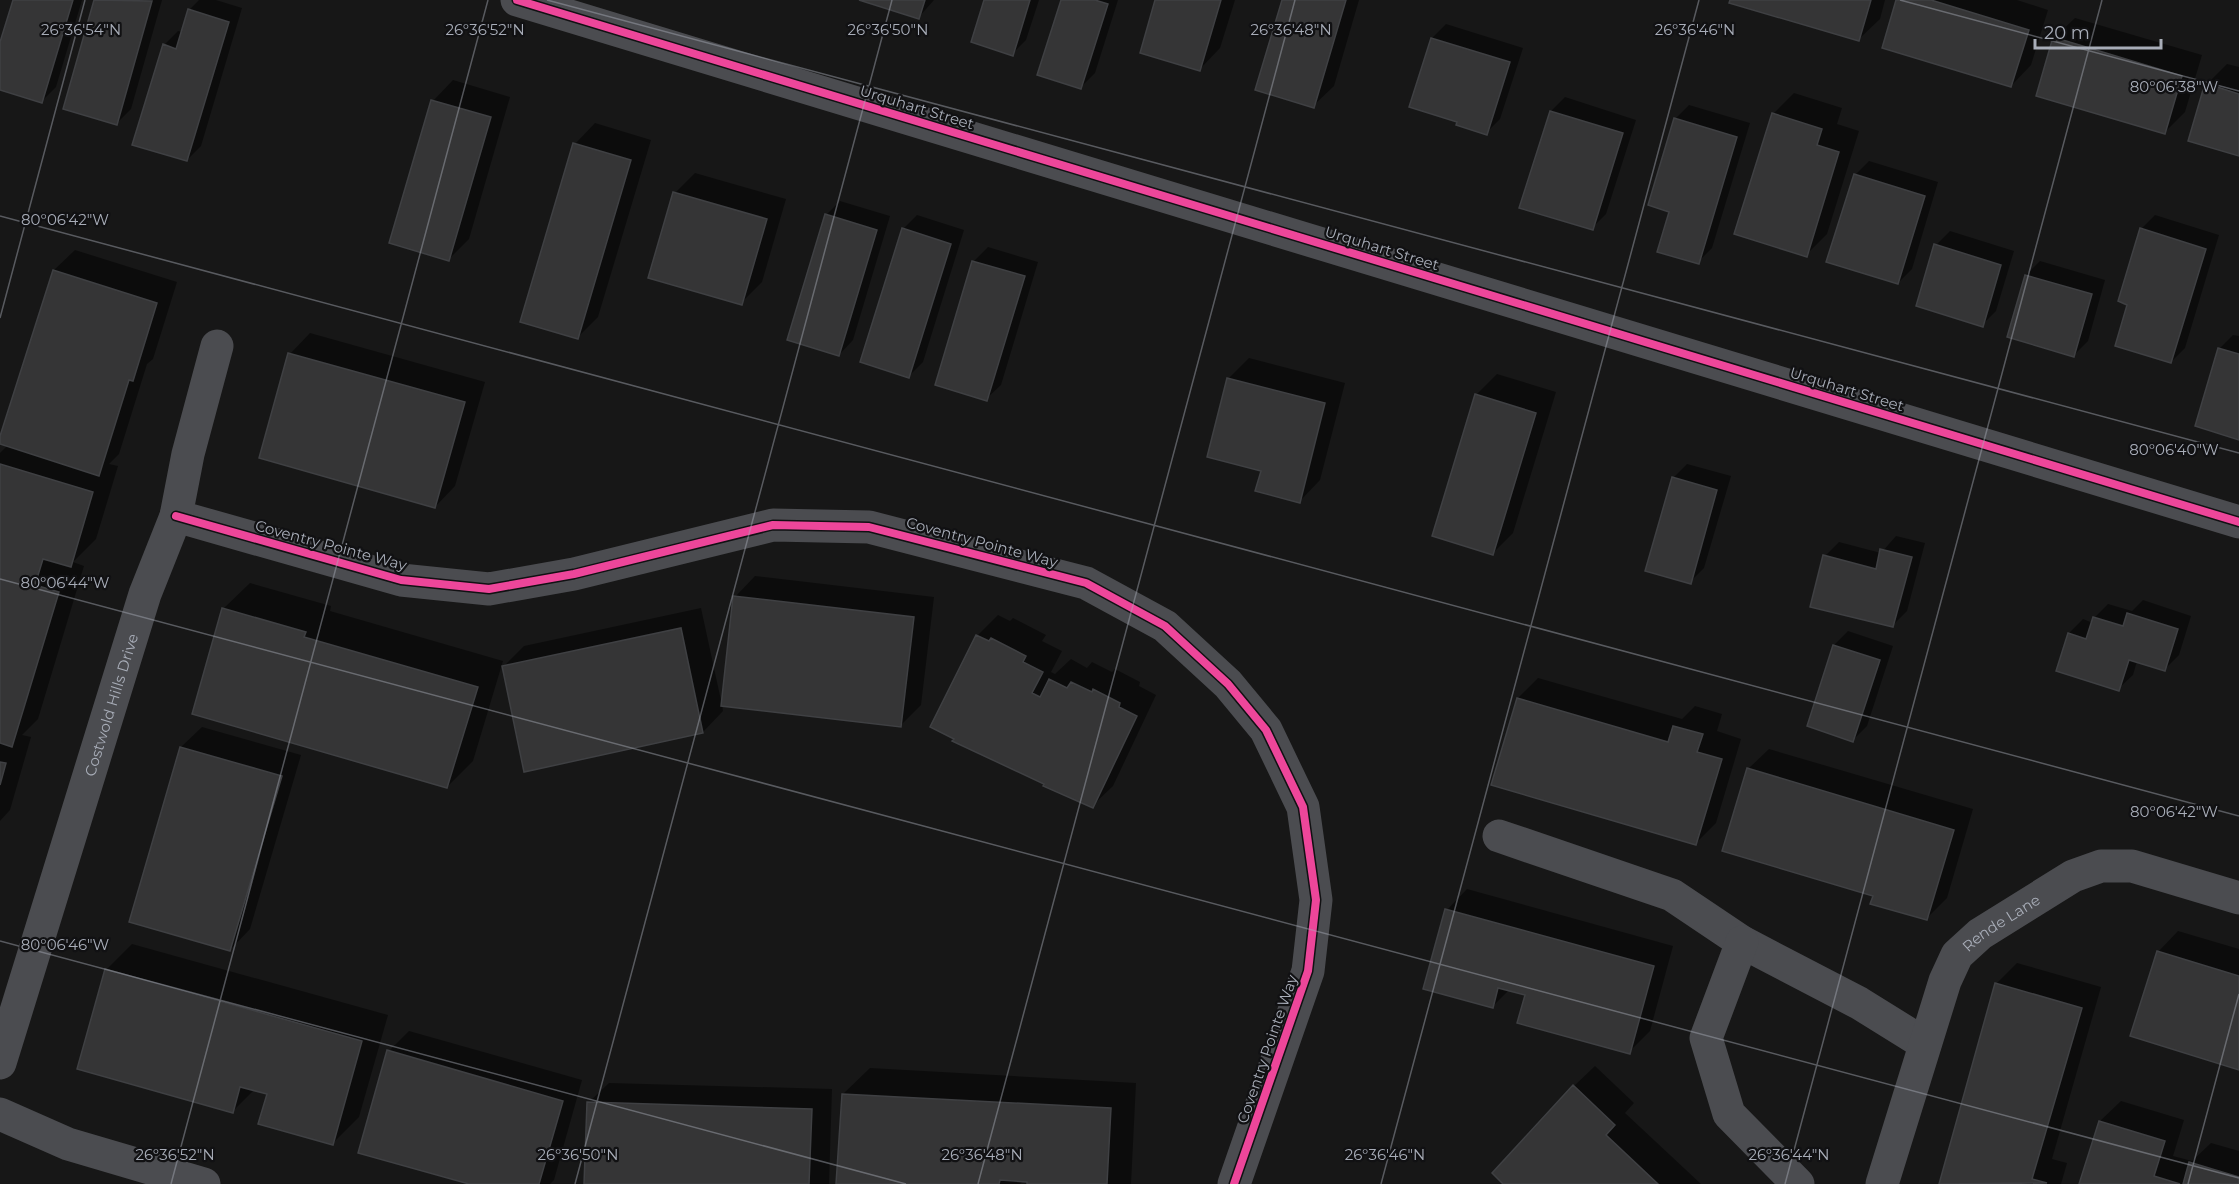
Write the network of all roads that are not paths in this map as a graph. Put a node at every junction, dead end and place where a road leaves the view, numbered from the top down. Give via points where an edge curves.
1 (517, 0) edge
2 (217, 346) dead end
3 (176, 516) junction
4 (2239, 522) edge
5 (1499, 836) dead end
6 (2239, 898) edge
7 (1742, 942) junction
8 (1925, 1044) junction
9 (0, 1063) edge
10 (0, 1114) edge
11 (204, 1184) edge
12 (1234, 1184) edge
13 (1798, 1184) edge
14 (1882, 1184) edge

1 - 4 street, Urquhart Street
2 - 3 street, Costwold Hills Drive
3 - 9 street, Costwold Hills Drive via 145,594
3 - 12 street, Coventry Pointe Way via 401,580 489,589 574,574 773,525 869,527 1086,583 1165,626 1228,684 1266,730 1303,807 1316,900 1308,971
5 - 7 street via 1672,895
6 - 8 street, Rende Lane via 2132,866 2101,866 2073,876 1980,934 1957,955
7 - 8 street via 1860,1003
7 - 13 street via 1706,1038 1729,1114
8 - 14 street, Rende Lane
10 - 11 street via 68,1144

